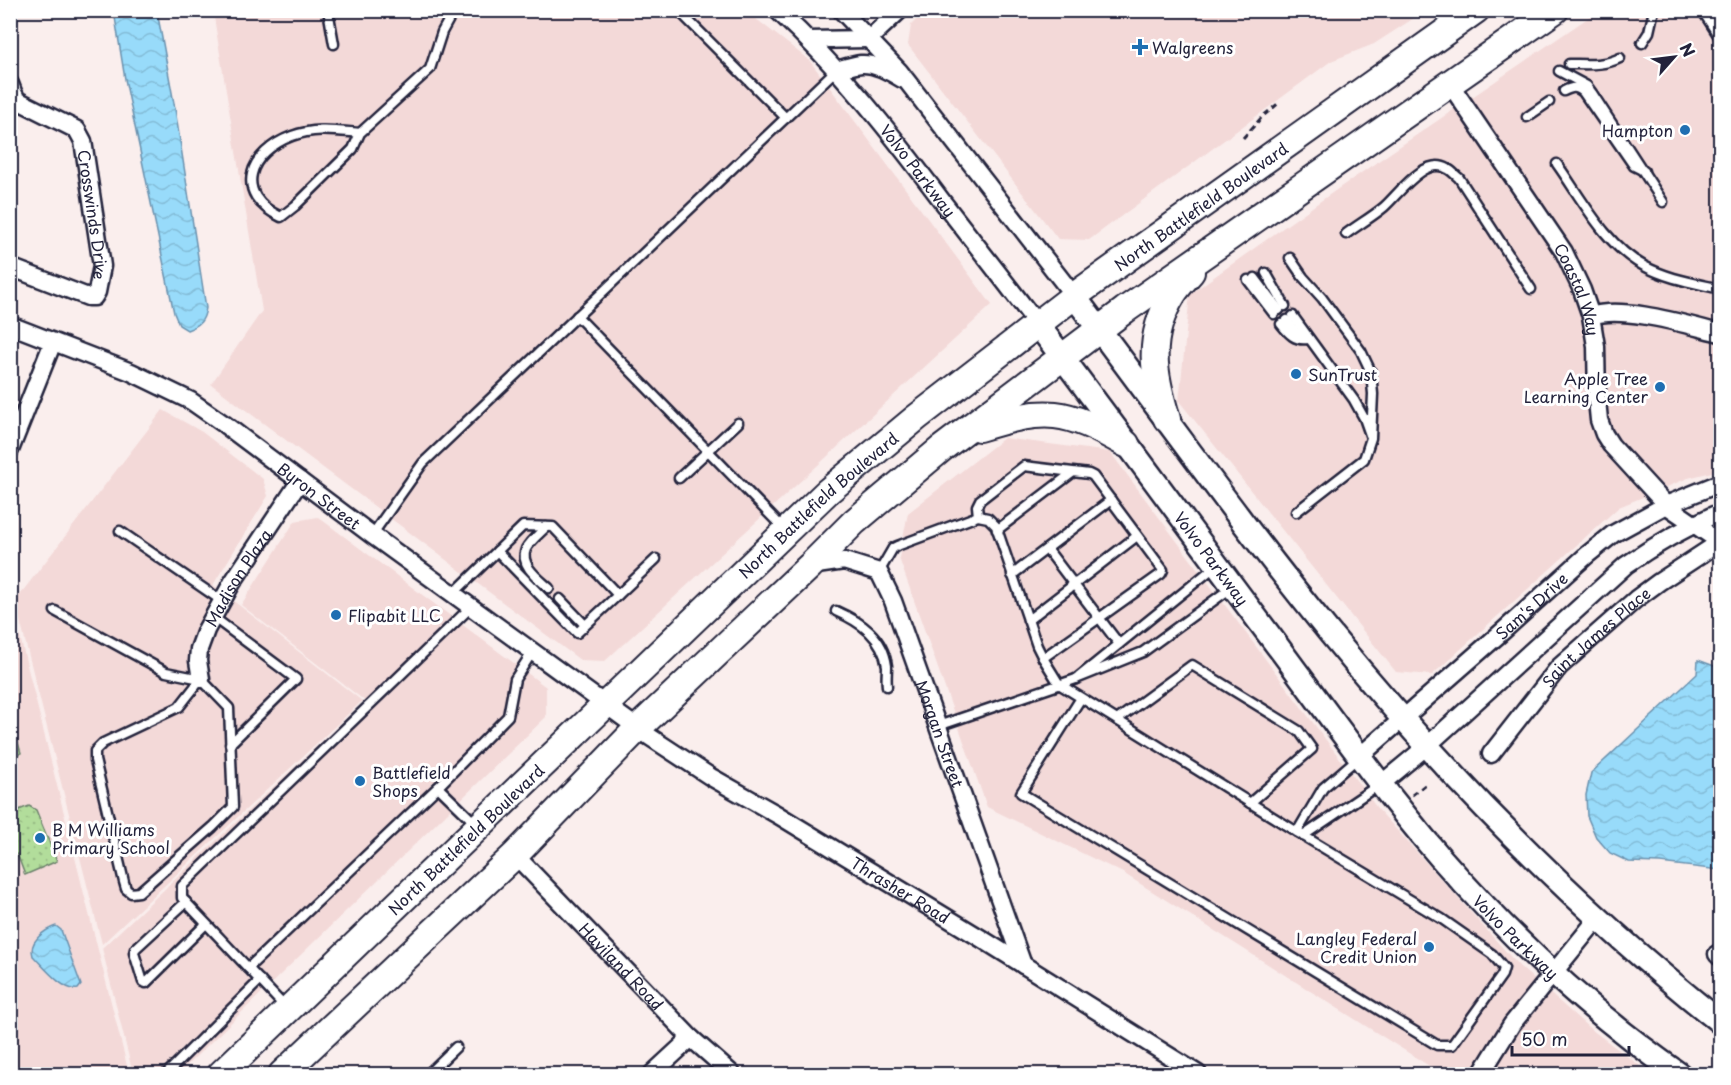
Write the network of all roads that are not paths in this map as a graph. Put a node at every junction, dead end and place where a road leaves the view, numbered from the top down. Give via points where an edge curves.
1 (328, 10) edge
2 (454, 10) edge
3 (678, 10) edge
4 (777, 10) edge
5 (840, 10) edge
6 (900, 10) edge
7 (1476, 10) edge
8 (1555, 10) edge
9 (1654, 10) edge
10 (1701, 10) edge
11 (1720, 38) edge
12 (869, 39) junction
13 (808, 40) junction
14 (1642, 43) dead end
15 (334, 44) dead end
16 (1620, 58) dead end
17 (1569, 64) dead end
18 (836, 70) junction
19 (1560, 70) dead end
20 (908, 83) junction
21 (10, 84) edge
22 (1450, 84) junction
23 (1564, 91) dead end
24 (1549, 102) dead end
25 (1527, 117) dead end
26 (786, 118) junction
27 (360, 133) junction
28 (1557, 164) dead end
29 (1644, 171) junction
30 (1663, 202) dead end
31 (1346, 234) dead end
32 (1209, 252) junction
33 (1290, 258) dead end
34 (10, 267) edge
35 (1266, 273) dead end
36 (1252, 279) dead end
37 (1531, 289) dead end
38 (1720, 289) edge
39 (1074, 296) junction
40 (577, 316) junction
41 (1591, 316) junction
42 (1038, 325) junction
43 (11, 328) edge
44 (1099, 330) junction
45 (1720, 333) edge
46 (1308, 339) junction
47 (53, 342) junction
48 (1063, 358) junction
49 (1167, 419) junction
50 (738, 423) dead end
51 (959, 436) junction
52 (1371, 438) junction
53 (1126, 444) junction
54 (10, 450) edge
55 (708, 451) junction
56 (1072, 473) junction
57 (680, 478) dead end
58 (300, 481) junction
59 (1720, 483) edge
60 (1111, 500) junction
61 (1666, 505) junction
62 (1296, 512) dead end
63 (1720, 512) edge
64 (978, 516) junction
65 (1694, 524) junction
66 (546, 527) junction
67 (997, 530) junction
68 (120, 531) dead end
69 (786, 531) junction
70 (372, 535) junction
71 (1137, 536) junction
72 (1720, 542) edge
73 (1047, 549) junction
74 (496, 551) junction
75 (656, 559) dead end
76 (1217, 565) junction
77 (810, 566) junction
78 (879, 572) junction
79 (1012, 575) junction
80 (1074, 585) junction
81 (1233, 587) junction
82 (549, 588) dead end
83 (453, 594) junction
84 (618, 595) junction
85 (560, 599) dead end
86 (222, 601) junction
87 (471, 607) junction
88 (55, 611) dead end
89 (836, 611) dead end
90 (213, 617) junction
91 (1099, 618) junction
92 (1028, 620) junction
93 (585, 625) junction
94 (1119, 644) junction
95 (533, 651) junction
96 (1043, 658) junction
97 (1076, 679) junction
98 (201, 680) junction
99 (1059, 684) junction
100 (887, 686) dead end
101 (1081, 698) junction
102 (606, 704) junction
103 (1403, 718) junction
104 (1117, 720) junction
105 (938, 726) junction
106 (638, 728) junction
107 (230, 744) junction
108 (1427, 746) junction
109 (1491, 754) dead end
110 (1360, 756) junction
111 (1381, 784) junction
112 (438, 787) junction
113 (1250, 802) junction
114 (480, 827) junction
115 (1300, 834) junction
116 (515, 855) junction
117 (186, 902) junction
118 (1598, 918) junction
119 (206, 924) junction
120 (1023, 965) junction
121 (248, 968) junction
122 (1554, 973) junction
123 (260, 980) junction
124 (288, 1010) junction
125 (1720, 1022) edge
126 (691, 1038) junction
127 (456, 1047) dead end
128 (298, 1063) edge
129 (167, 1073) dead end
130 (221, 1074) edge
131 (428, 1074) edge
132 (652, 1074) edge
133 (732, 1074) edge
134 (1198, 1074) edge
135 (1481, 1074) edge
136 (1679, 1074) edge

1 - 15 lane
2 - 27 lane via 430,69
3 - 26 lane
4 - 13 street, Volvo Parkway
5 - 12 street
6 - 12 street
7 - 39 main road, North Battlefield Boulevard
8 - 22 main road
9 - 14 lane
10 - 11 lane
12 - 13 street
12 - 20 street
13 - 18 street, Volvo Parkway
16 - 17 lane via 1603,64
18 - 20 street via 870,65
18 - 26 lane
18 - 42 street, Volvo Parkway via 898,141
19 - 29 lane via 1587,86
20 - 39 street
21 - 34 street, Crosswinds Drive via 17,100 81,135 102,266 94,297
22 - 32 main road
22 - 41 street, Coastal Way via 1564,252
23 - 29 lane via 1579,88 1583,92 1634,166
24 - 25 lane
26 - 40 lane
27 - 27 lane via 308,131 281,141 258,160 250,176 254,196 267,210 281,217 354,149
28 - 38 lane via 1604,231 1643,265
29 - 30 lane
31 - 37 lane via 1429,167 1448,168 1459,178
32 - 44 main road
32 - 49 main road via 1174,292 1157,332 1155,377
33 - 52 lane via 1361,351 1371,372
35 - 36 lane via 1279,310
39 - 42 main road, North Battlefield Boulevard
39 - 44 main road
40 - 55 lane
40 - 70 lane via 423,463
41 - 45 street via 1601,312 1629,313
41 - 61 street, Coastal Way via 1599,420 1604,434
42 - 48 main road, Volvo Parkway
42 - 69 main road, North Battlefield Boulevard via 916,418
43 - 47 street, Byron Street
44 - 48 main road
44 - 49 main road
46 - 46 lane via 1287,320 1291,336
46 - 52 lane via 1354,400
47 - 54 street
47 - 58 street, Byron Street via 131,372 191,401
48 - 51 main road
48 - 53 main road, Volvo Parkway
49 - 103 main road via 1264,550
50 - 55 lane
51 - 53 main road via 1014,417 1057,414 1082,421
51 - 77 main road via 854,522
52 - 62 lane via 1364,459
53 - 76 main road, Volvo Parkway
55 - 57 lane
55 - 69 lane
56 - 60 lane via 1093,476
56 - 64 lane via 1024,466 980,500
56 - 67 lane
58 - 70 street, Byron Street
58 - 86 street, Madison Plaza
59 - 61 street, Sam's Drive
60 - 71 lane
60 - 73 lane
61 - 65 street, Coastal Way
61 - 103 street, Sam's Drive via 1613,534 1587,555
63 - 65 street, Sam's Drive
64 - 67 lane via 988,518
64 - 78 lane via 892,549
65 - 72 street, Coastal Way
65 - 108 street, Sam's Drive via 1626,565
66 - 74 lane via 523,526
66 - 82 lane via 526,549 525,563
66 - 84 lane via 553,527
67 - 79 lane
68 - 86 lane
69 - 102 main road, North Battlefield Boulevard
70 - 83 street, Byron Street
71 - 80 lane
71 - 91 lane via 1162,572
72 - 109 street, Saint James Place via 1636,599 1559,667
73 - 79 lane
73 - 80 lane
74 - 83 lane
74 - 93 lane via 577,633
75 - 84 lane
76 - 81 main road, Volvo Parkway
76 - 94 lane
77 - 78 street via 844,561
77 - 106 main road
78 - 105 street, Morgan Street
79 - 92 lane
80 - 91 lane
80 - 92 lane
81 - 97 lane via 1143,652
81 - 110 main road, Volvo Parkway
83 - 87 street, Byron Street
84 - 93 lane
85 - 93 lane
86 - 90 street, Madison Plaza
87 - 95 street, Byron Street
87 - 117 lane via 182,886
88 - 98 lane via 166,672
89 - 100 lane via 871,631 877,639 885,660
90 - 98 street, Madison Plaza via 199,649
90 - 107 lane via 296,679
91 - 94 lane
91 - 96 lane
92 - 96 lane
94 - 97 lane
95 - 102 street, Byron Street
95 - 112 lane via 515,679 508,716
96 - 99 lane
97 - 99 lane
98 - 107 lane via 229,708
98 - 107 lane via 179,707 103,743 95,751 124,882 131,893 139,892 233,807
99 - 101 lane
99 - 105 lane
101 - 104 lane
101 - 115 lane via 1021,793 1437,1045 1452,1046 1504,968 1492,954 1442,919
102 - 106 street, Thrasher Road
102 - 114 main road, North Battlefield Boulevard
103 - 108 main road
103 - 110 street, Sam's Drive
104 - 113 lane
104 - 113 lane via 1192,665 1299,731 1312,749
105 - 120 street, Morgan Street
106 - 116 main road
106 - 120 street, Thrasher Road via 711,777
108 - 111 street, Sam's Drive
108 - 118 main road via 1521,845
110 - 111 main road, Volvo Parkway
110 - 115 lane via 1323,788
111 - 115 lane
111 - 122 main road, Volvo Parkway via 1440,857
112 - 114 lane
112 - 121 lane
113 - 115 lane
114 - 124 main road, North Battlefield Boulevard
116 - 126 street, Haviland Road
116 - 128 main road
117 - 119 lane
117 - 119 lane via 135,949 143,982
118 - 122 street
118 - 125 main road
119 - 121 lane
120 - 134 street, Thrasher Road
121 - 123 lane
122 - 135 street via 1512,1024
122 - 136 main road, Volvo Parkway
123 - 124 lane
123 - 129 lane
124 - 130 main road, North Battlefield Boulevard
126 - 132 street
126 - 133 street, Haviland Road
127 - 131 lane

